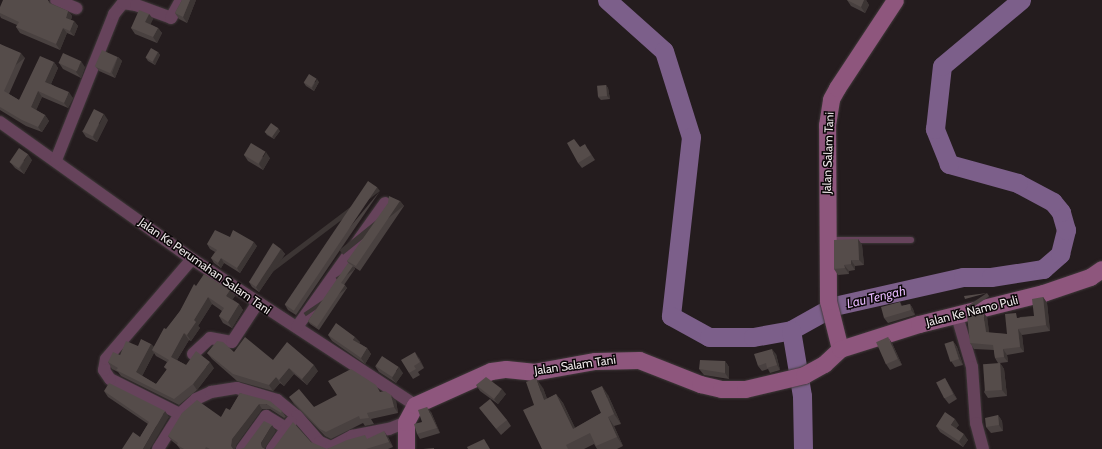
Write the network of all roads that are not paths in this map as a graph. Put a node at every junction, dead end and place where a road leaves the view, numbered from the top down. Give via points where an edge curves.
1 (56, 0) edge
2 (181, 0) edge
3 (895, 0) edge
4 (76, 8) dead end
5 (0, 122) edge
6 (56, 160) junction
7 (385, 203) dead end
8 (827, 240) junction
9 (911, 240) dead end
10 (192, 259) junction
11 (1102, 269) edge
12 (257, 304) junction
13 (957, 316) junction
14 (297, 328) junction
15 (838, 342) junction
16 (193, 354) edge
17 (415, 405) junction
18 (180, 414) junction
19 (298, 416) junction
20 (406, 422) junction
21 (286, 428) junction
22 (331, 448) edge
23 (158, 449) edge
24 (242, 449) edge
25 (272, 449) edge
26 (406, 449) edge
27 (983, 449) edge

1 - 4 street
2 - 6 street via 171,18 123,3 114,14
3 - 8 street, Jalan Salam Tani via 831,99 827,125
5 - 6 street, Jalan Ke Perumahan Salam Tani
6 - 10 street, Jalan Ke Perumahan Salam Tani
7 - 14 street
8 - 9 lane
8 - 15 street, Jalan Salam Tani via 828,301
10 - 12 street, Jalan Ke Perumahan Salam Tani
10 - 18 street via 106,359 104,370 110,379
11 - 13 street, Jalan Ke Namo Puli via 1090,277 1043,293
12 - 14 street, Jalan Ke Perumahan Salam Tani
12 - 16 street via 232,342 210,338
13 - 15 street, Jalan Ke Namo Puli
13 - 27 street via 972,367 976,422
14 - 17 street, Jalan Ke Perumahan Salam Tani
15 - 17 street, Jalan Salam Tani via 824,364 804,375 745,389 721,389 700,384 654,364 622,359 533,372 491,370
17 - 20 street
18 - 19 street via 196,399 211,392 237,388 277,400
18 - 23 street
19 - 21 street
19 - 22 street via 320,442
20 - 22 street via 389,429 352,436
20 - 26 street
21 - 24 street via 266,416
21 - 25 street

